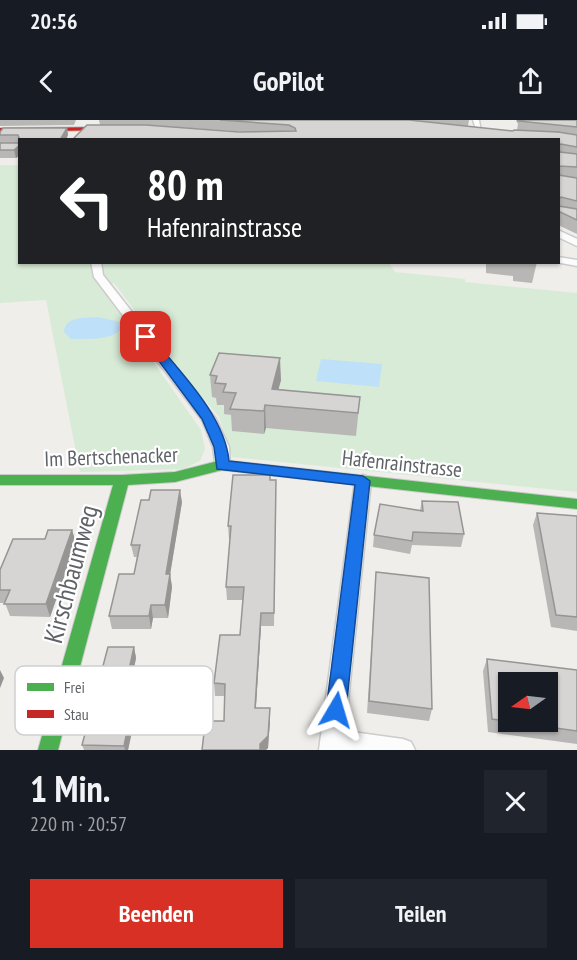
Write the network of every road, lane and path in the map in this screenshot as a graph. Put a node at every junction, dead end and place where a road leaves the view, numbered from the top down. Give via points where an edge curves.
1 (93, 120) edge
2 (476, 120) edge
3 (73, 129) junction
4 (0, 130) edge
5 (123, 130) edge
6 (468, 130) edge
7 (560, 234) edge
8 (577, 243) edge
9 (560, 260) edge
10 (577, 263) edge
11 (96, 264) edge
12 (222, 465) junction
13 (0, 480) edge
14 (122, 480) junction
15 (363, 481) junction
16 (577, 504) edge
17 (71, 666) edge
18 (52, 735) edge
19 (331, 745) edge
20 (48, 750) edge
21 (403, 750) edge

1 - 3 street
2 - 6 street via 483,131
3 - 4 street
3 - 5 street
7 - 8 street
9 - 10 street
11 - 12 street via 98,275 209,419
12 - 14 street, Im Bertschenacker via 175,477
12 - 15 street, Hafenrainstrasse
13 - 14 street, Im Bertschenacker
14 - 17 street, Kirschbaumweg
15 - 16 street, Hafenrainstrasse
15 - 19 street
18 - 20 street, Kirschbaumweg
19 - 21 street

